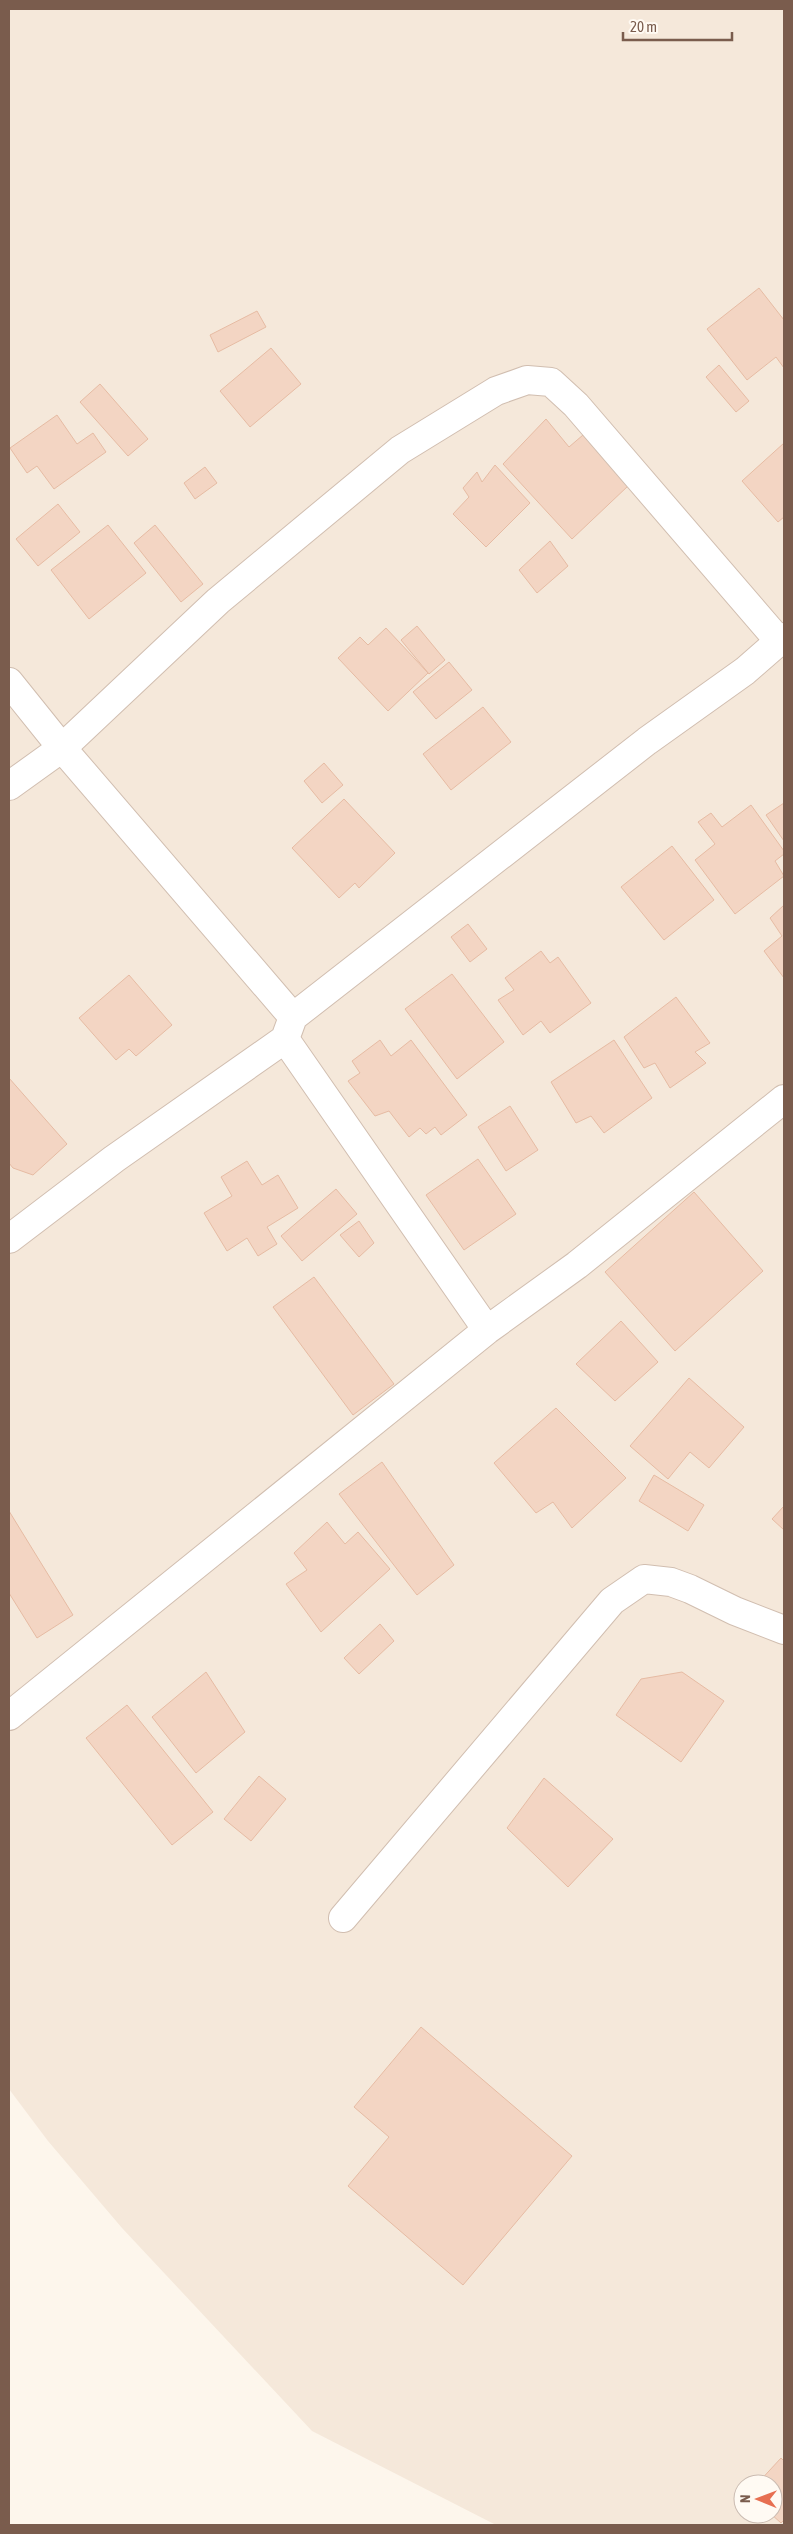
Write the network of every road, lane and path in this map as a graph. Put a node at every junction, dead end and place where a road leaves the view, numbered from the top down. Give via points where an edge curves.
1 (782, 639) edge
2 (9, 682) edge
3 (62, 748) junction
4 (9, 786) edge
5 (289, 1028) junction
6 (784, 1099) edge
7 (9, 1239) edge
8 (487, 1330) junction
9 (784, 1630) edge
10 (9, 1716) edge
11 (343, 1918) dead end

1 - 3 street via 576,405 551,382 527,380 496,391 400,450 218,601
1 - 5 street via 745,671 647,741
2 - 3 street
3 - 4 street
3 - 5 street
5 - 7 street
5 - 8 street
6 - 8 street via 577,1266
8 - 10 street
9 - 11 street via 671,1582 644,1579 612,1601

